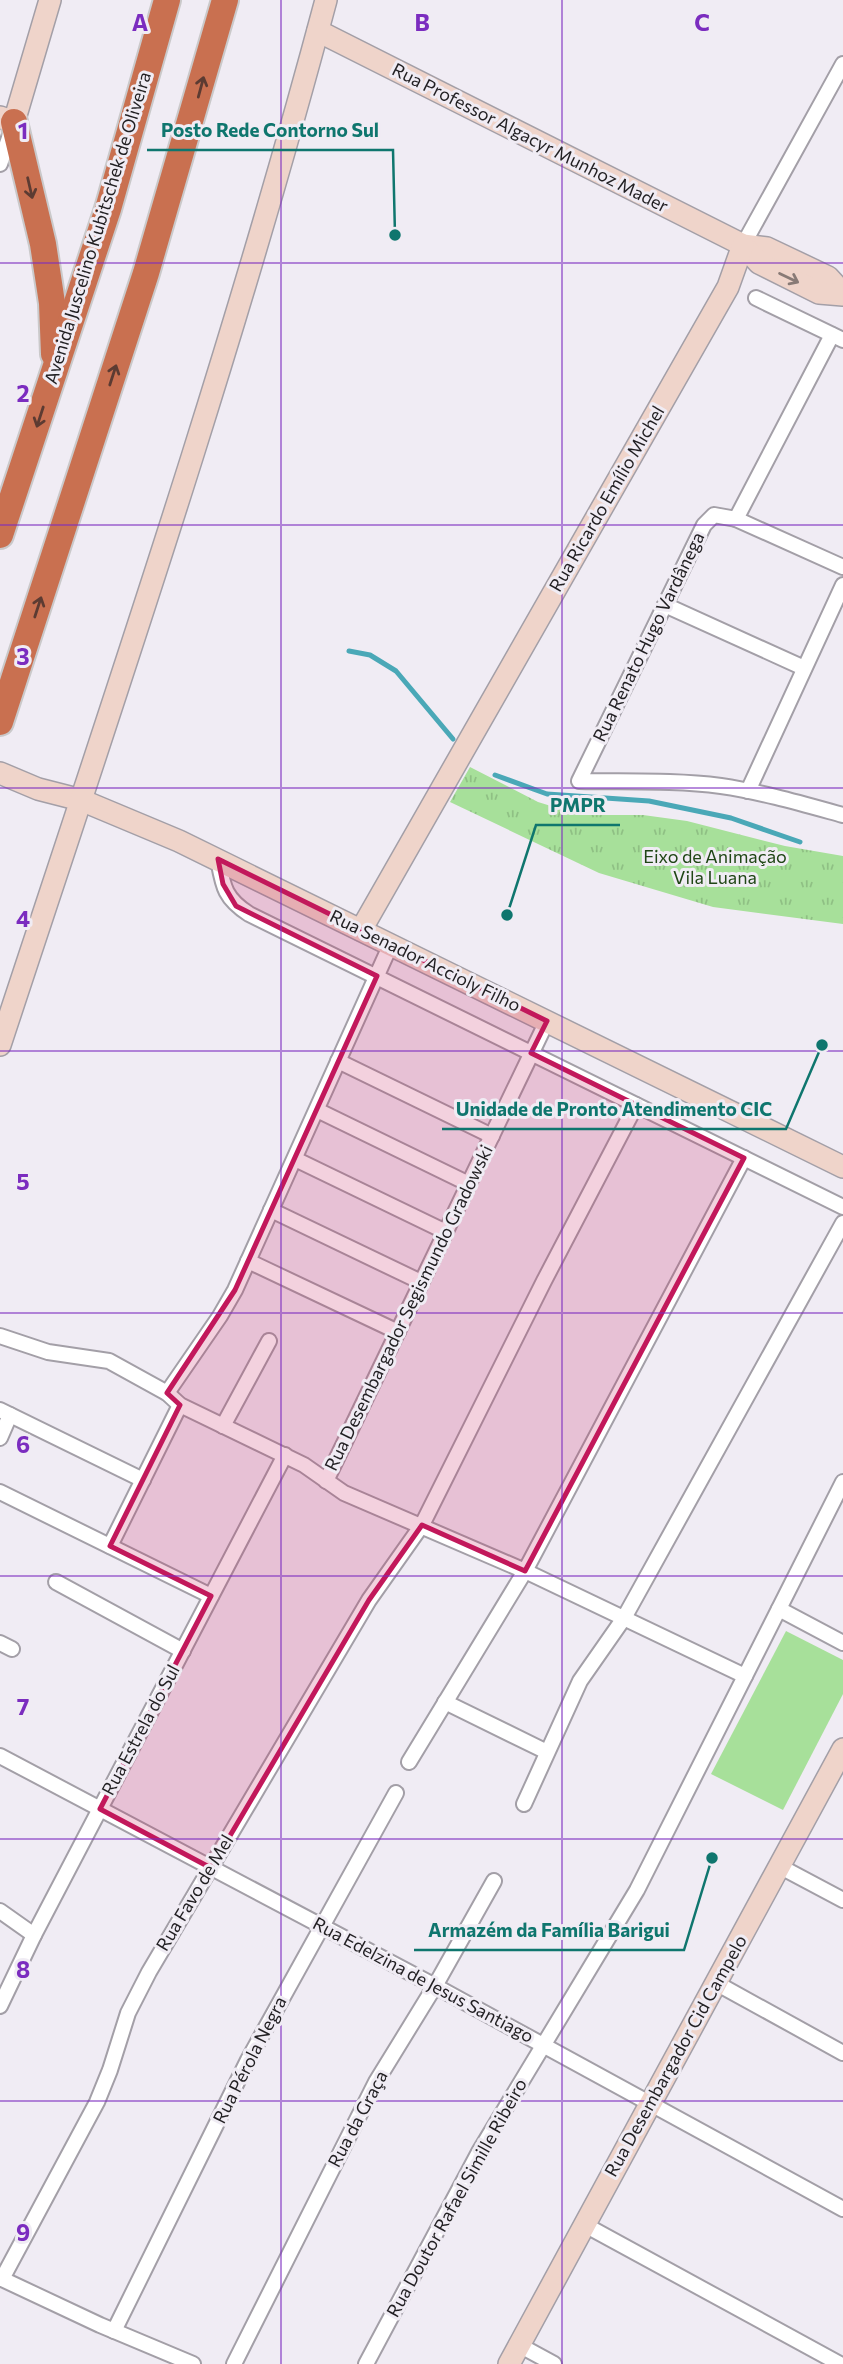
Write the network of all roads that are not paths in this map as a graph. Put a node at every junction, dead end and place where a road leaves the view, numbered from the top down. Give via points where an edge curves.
1 (50, 0) edge
2 (167, 0) edge
3 (225, 0) edge
4 (326, 0) edge
5 (318, 31) junction
6 (843, 64) edge
7 (7, 119) edge
8 (0, 164) edge
9 (743, 245) junction
10 (843, 294) edge
11 (756, 298) dead end
12 (838, 337) edge
13 (55, 369) junction
14 (736, 519) junction
15 (0, 535) edge
16 (843, 567) edge
17 (843, 585) edge
18 (665, 605) junction
19 (804, 668) junction
20 (1, 720) edge
21 (0, 773) edge
22 (748, 791) junction
23 (80, 800) junction
24 (843, 815) edge
25 (218, 859) junction
26 (362, 930) junction
27 (391, 944) junction
28 (377, 976) junction
29 (547, 1021) junction
30 (0, 1045) edge
31 (531, 1053) junction
32 (338, 1062) junction
33 (636, 1105) junction
34 (317, 1110) junction
35 (492, 1136) junction
36 (744, 1158) junction
37 (295, 1159) junction
38 (843, 1167) edge
39 (469, 1184) junction
40 (843, 1207) edge
41 (271, 1210) junction
42 (843, 1223) edge
43 (446, 1232) junction
44 (248, 1261) junction
45 (422, 1282) junction
46 (398, 1332) junction
47 (0, 1336) edge
48 (269, 1341) dead end
49 (167, 1393) junction
50 (180, 1405) junction
51 (5, 1413) edge
52 (223, 1426) junction
53 (0, 1438) edge
54 (285, 1455) junction
55 (143, 1480) junction
56 (326, 1481) junction
57 (843, 1482) edge
58 (0, 1492) edge
59 (422, 1525) junction
60 (110, 1546) junction
61 (525, 1571) junction
62 (56, 1582) dead end
63 (211, 1596) junction
64 (779, 1609) junction
65 (624, 1618) junction
66 (843, 1643) edge
67 (183, 1651) junction
68 (745, 1676) junction
69 (445, 1703) junction
70 (843, 1749) edge
71 (547, 1752) junction
72 (0, 1756) edge
73 (409, 1762) dead end
74 (396, 1793) dead end
75 (524, 1804) dead end
76 (100, 1809) junction
77 (779, 1866) junction
78 (211, 1868) junction
79 (495, 1881) dead end
80 (843, 1900) edge
81 (0, 1910) edge
82 (323, 1927) junction
83 (34, 1935) junction
84 (716, 1983) junction
85 (435, 1986) junction
86 (0, 2006) edge
87 (543, 2045) junction
88 (843, 2053) edge
89 (650, 2104) junction
90 (843, 2209) edge
91 (585, 2225) junction
92 (1, 2278) edge
93 (114, 2331) junction
94 (519, 2345) junction
95 (193, 2364) edge
96 (234, 2364) edge
97 (366, 2364) edge
98 (509, 2364) edge
99 (554, 2364) edge
100 (840, 2364) edge

1 - 7 street
2 - 13 highway, Avenida Juscelino Kubitschek de Oliveira via 108,209
20 -> 3 highway via 150,260
4 - 5 street
5 - 9 street, Rua Professor Algacyr Munhoz Mader
5 - 23 street via 249,274
6 - 9 street, Rua Ricardo Emílio Michel
7 - 8 street
7 -> 13 highway via 48,272
9 - 10 street, Rua Professor Algacyr Munhoz Mader via 767,248 828,277
9 - 26 street, Rua Ricardo Emílio Michel via 721,299
11 - 12 street
12 - 14 street
13 -> 15 highway, Avenida Juscelino Kubitschek de Oliveira
14 - 16 street
14 - 18 street, Rua Renato Hugo Vardânega via 713,515 708,520
17 - 19 street
18 - 19 street
18 - 22 street, Rua Renato Hugo Vardânega via 579,781 690,783
19 - 22 street
21 - 23 street, Rua Senador Accioly Filho
22 - 24 street
23 - 25 street, Rua Senador Accioly Filho
23 - 30 street
25 - 26 street, Rua Senador Accioly Filho
25 - 28 street via 223,884 236,906
26 - 27 street, Rua Senador Accioly Filho
27 - 28 street
27 - 29 street, Rua Senador Accioly Filho
28 - 31 street
28 - 32 street
29 - 31 street, Rua Desembargador Segismundo Gradowski
29 - 38 street, Rua Senador Accioly Filho
31 - 33 street
31 - 35 street, Rua Desembargador Segismundo Gradowski
32 - 34 street
32 - 35 street
33 - 36 street
33 - 59 street, Rua Favo de Mel
34 - 37 street
34 - 39 street
35 - 39 street, Rua Desembargador Segismundo Gradowski
36 - 40 street
36 - 61 street
37 - 41 street
37 - 43 street
39 - 43 street, Rua Desembargador Segismundo Gradowski
41 - 44 street
41 - 45 street
42 - 65 street
43 - 45 street, Rua Desembargador Segismundo Gradowski
44 - 46 street
44 - 49 street via 220,1316
45 - 46 street, Rua Desembargador Segismundo Gradowski
46 - 56 street, Rua Desembargador Segismundo Gradowski
47 - 49 street via 48,1352 109,1361
48 - 52 street
49 - 50 street
50 - 52 street
50 - 55 street
51 - 53 street
51 - 55 street
52 - 54 street
54 - 56 street
54 - 63 street, Rua Estrela do Sul
55 - 60 street
56 - 59 street
57 - 64 street, Rua Doutor Rafael Simille Ribeiro
58 - 60 street
59 - 61 street
59 - 78 street, Rua Favo de Mel via 369,1600
60 - 63 street
61 - 65 street
61 - 69 street
62 - 67 street
63 - 67 street, Rua Estrela do Sul
64 - 66 street
64 - 68 street, Rua Doutor Rafael Simille Ribeiro
65 - 68 street
65 - 71 street via 580,1681
67 - 76 street, Rua Estrela do Sul
68 - 87 street, Rua Doutor Rafael Simille Ribeiro via 637,1889
69 - 71 street
69 - 73 street
70 - 77 street, Rua Desembargador Cid Campelo
71 - 75 street
72 - 76 street, Rua Edelzina de Jesus Santiago
74 - 82 street, Rua Pérola Negra
76 - 78 street, Rua Edelzina de Jesus Santiago
76 - 83 street, Rua Estrela do Sul
77 - 80 street
77 - 84 street, Rua Desembargador Cid Campelo
78 - 82 street, Rua Edelzina de Jesus Santiago
78 - 92 street, Rua Favo de Mel via 139,1991 97,2102
79 - 85 street, Rua da Graça
81 - 83 street
82 - 85 street, Rua Edelzina de Jesus Santiago
82 - 93 street, Rua Pérola Negra via 248,2060
83 - 86 street, Rua Estrela do Sul
84 - 88 street
84 - 89 street, Rua Desembargador Cid Campelo
85 - 87 street, Rua Edelzina de Jesus Santiago
85 - 96 street, Rua da Graça via 371,2091
87 - 89 street, Rua Edelzina de Jesus Santiago
87 - 97 street, Rua Doutor Rafael Simille Ribeiro via 479,2152
89 - 90 street, Rua Edelzina de Jesus Santiago
89 - 91 street, Rua Desembargador Cid Campelo
91 - 94 street, Rua Desembargador Cid Campelo
91 - 100 street
92 - 93 street
93 - 95 street
94 - 98 street, Rua Desembargador Cid Campelo
94 - 99 street

